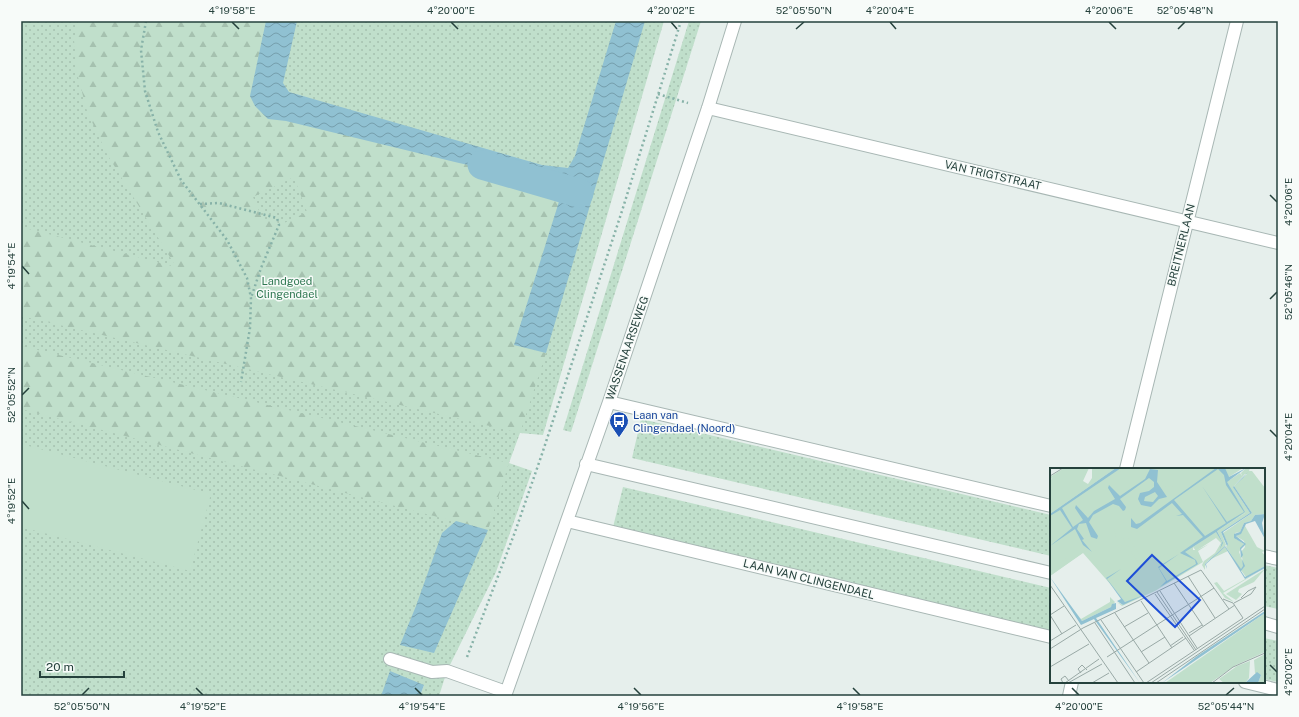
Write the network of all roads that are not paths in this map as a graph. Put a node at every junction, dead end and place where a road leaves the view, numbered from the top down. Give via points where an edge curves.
1 (734, 21) edge
2 (1237, 21) edge
3 (708, 108) junction
4 (1187, 221) junction
5 (1278, 243) edge
6 (609, 402) junction
7 (586, 464) junction
8 (1126, 468) edge
9 (1050, 506) edge
10 (567, 521) junction
11 (1265, 556) edge
12 (1278, 559) edge
13 (1050, 573) edge
14 (1265, 623) edge
15 (1278, 627) edge
16 (1050, 637) edge
17 (390, 659) dead end
18 (1072, 683) edge
19 (1249, 683) edge
20 (1278, 690) edge
21 (505, 694) edge
22 (1069, 696) edge

1 - 3 street, WASSENAARSEWEG
2 - 4 street, BREITNERLAAN
3 - 4 street, VAN TRIGTSTRAAT
3 - 6 street, WASSENAARSEWEG
4 - 5 street, VAN TRIGTSTRAAT
4 - 8 street, BREITNERLAAN
6 - 7 street, WASSENAARSEWEG
6 - 9 street
7 - 10 street, WASSENAARSEWEG
7 - 13 street
10 - 16 street, LAAN VAN CLINGENDAEL
10 - 21 street, WASSENAARSEWEG
11 - 12 street
14 - 15 street
17 - 21 street via 432,672 448,671
18 - 22 street
19 - 20 street

